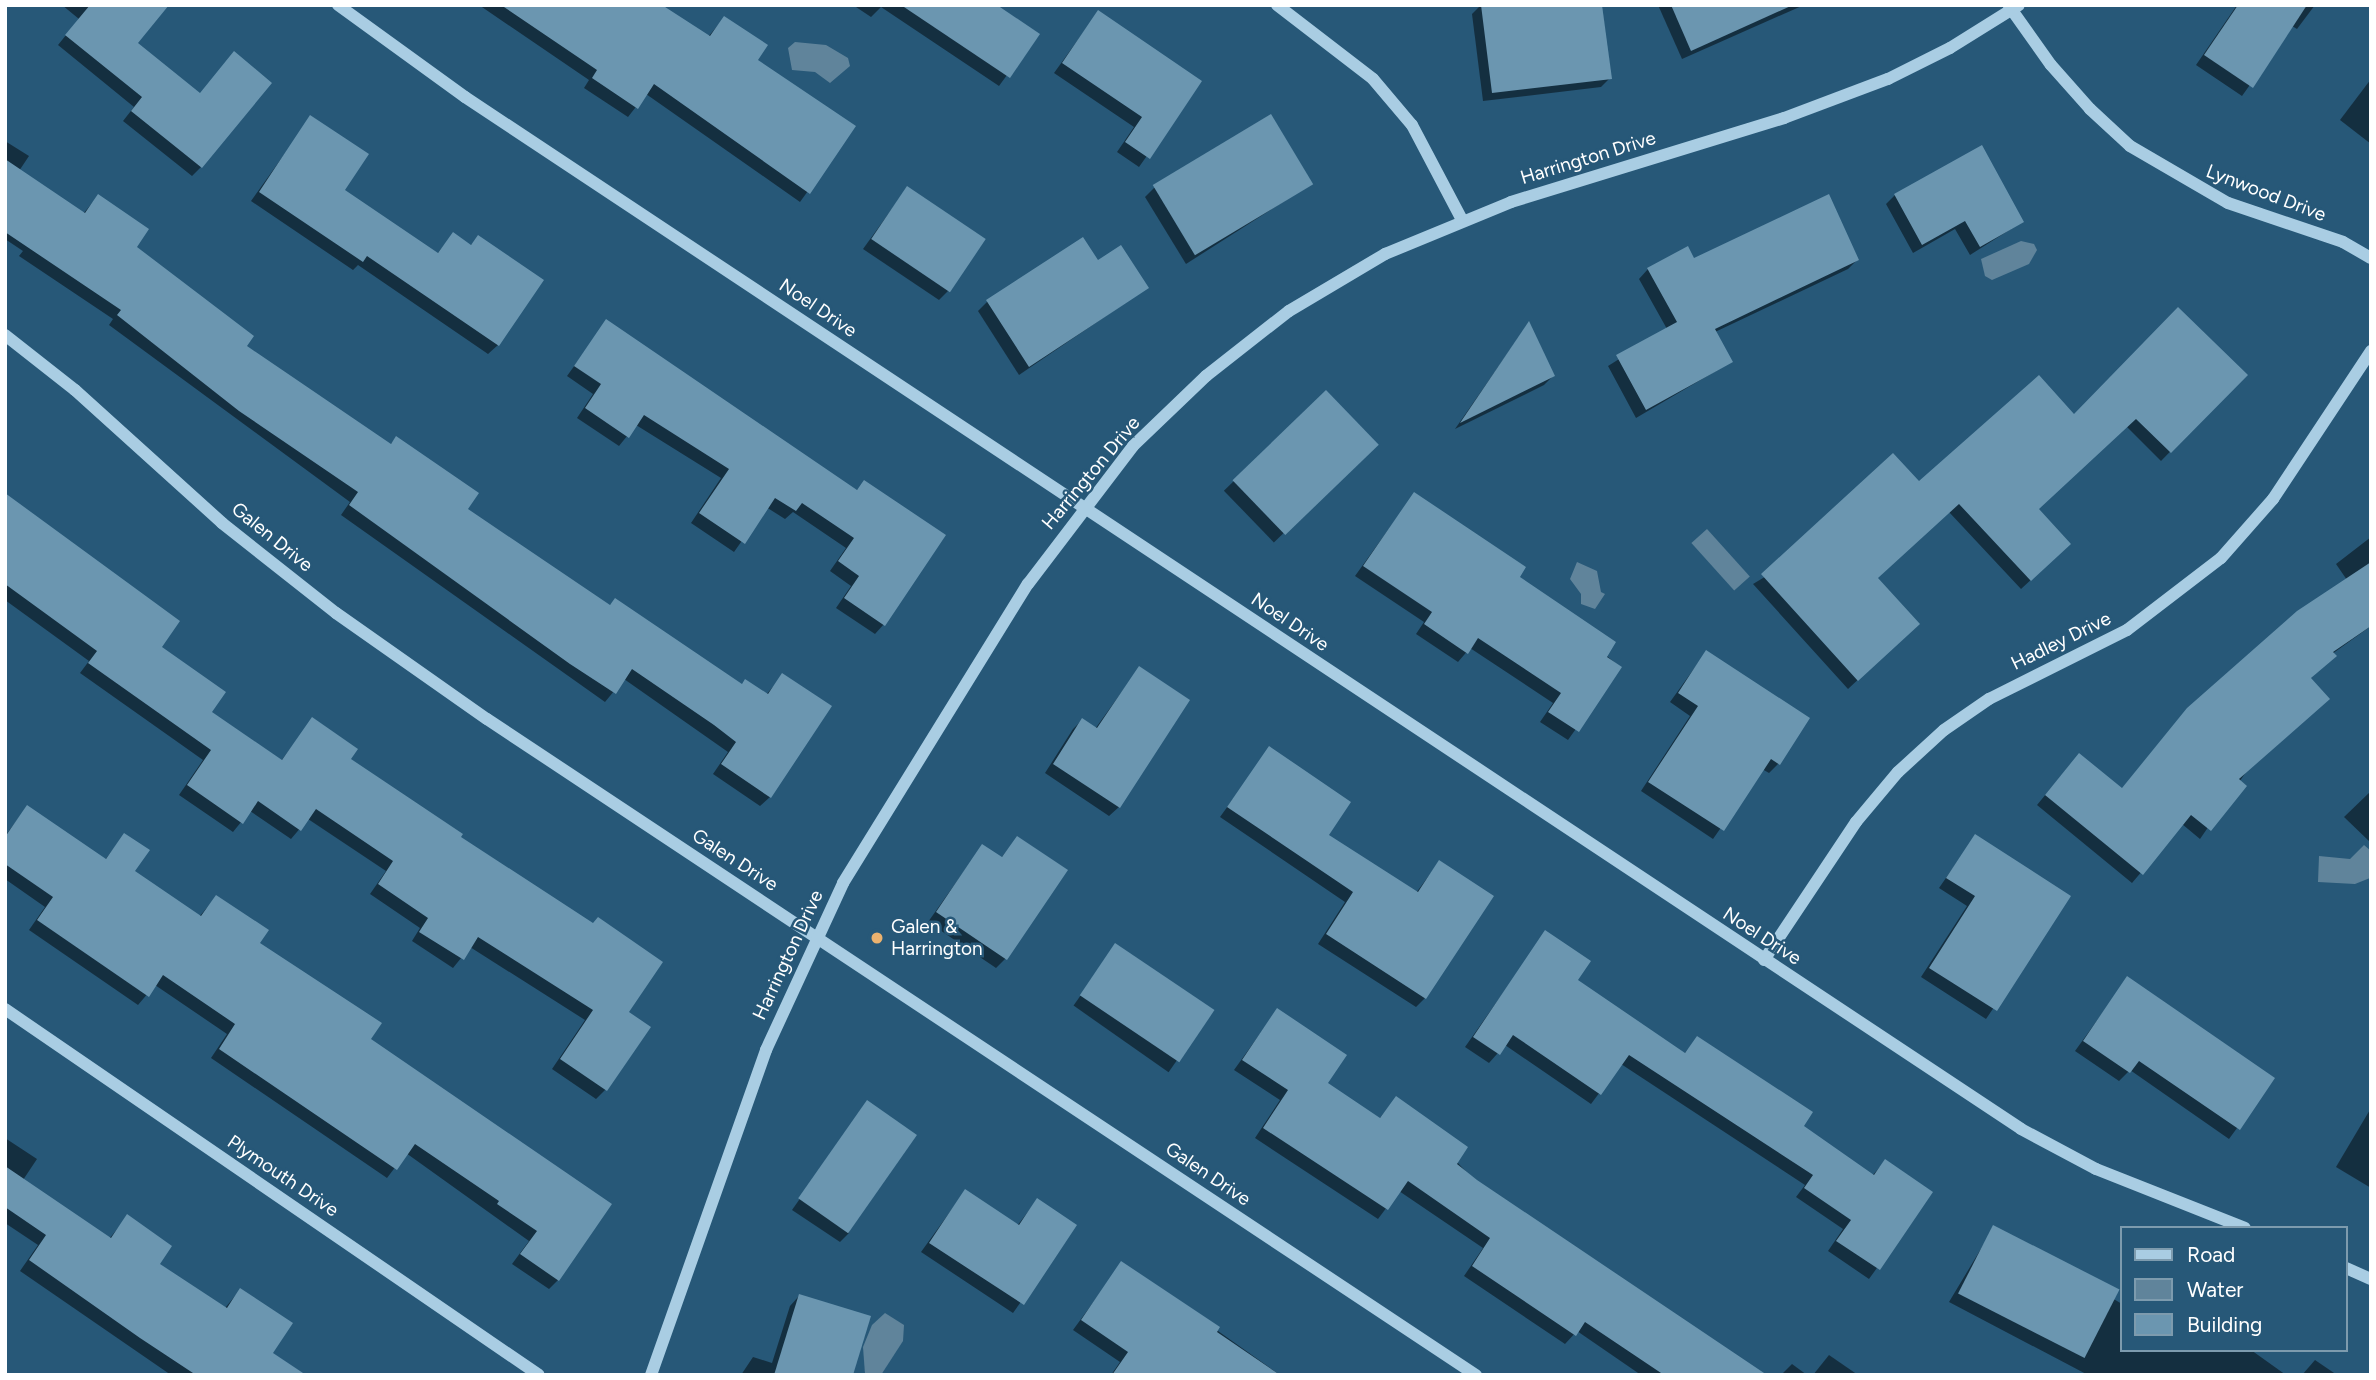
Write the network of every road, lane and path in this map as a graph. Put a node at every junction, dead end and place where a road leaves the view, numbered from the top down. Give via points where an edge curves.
1 (338, 5) edge
2 (1277, 5) edge
3 (2013, 7) edge
4 (1462, 220) junction
5 (2371, 258) edge
6 (5, 335) edge
7 (2371, 351) edge
8 (1083, 507) junction
9 (817, 938) junction
10 (1764, 960) junction
11 (5, 1009) edge
12 (2240, 1226) edge
13 (2348, 1269) edge
14 (2371, 1279) edge
15 (539, 1375) edge
16 (651, 1375) edge
17 (1476, 1375) edge

1 - 8 street, Noel Drive via 476,105
2 - 4 street via 1373,79 1412,125
3 - 4 street, Harrington Drive via 1888,79 1784,118
3 - 5 street, Lynwood Drive via 2051,65 2130,146 2228,203 2343,243
4 - 8 street, Harrington Drive via 1385,254 1289,310 1206,376 1133,446
6 - 9 street, Galen Drive via 75,390 222,523 336,613
7 - 10 street, Hadley Drive via 2273,499 2221,558 2127,630 1989,699 1944,730 1898,772 1856,822
8 - 9 street, Harrington Drive via 898,788
8 - 10 street, Noel Drive
9 - 16 street, Harrington Drive via 761,1062
9 - 17 street, Galen Drive
10 - 12 street, Noel Drive via 2021,1129 2096,1169
11 - 15 street, Plymouth Drive
13 - 14 street

